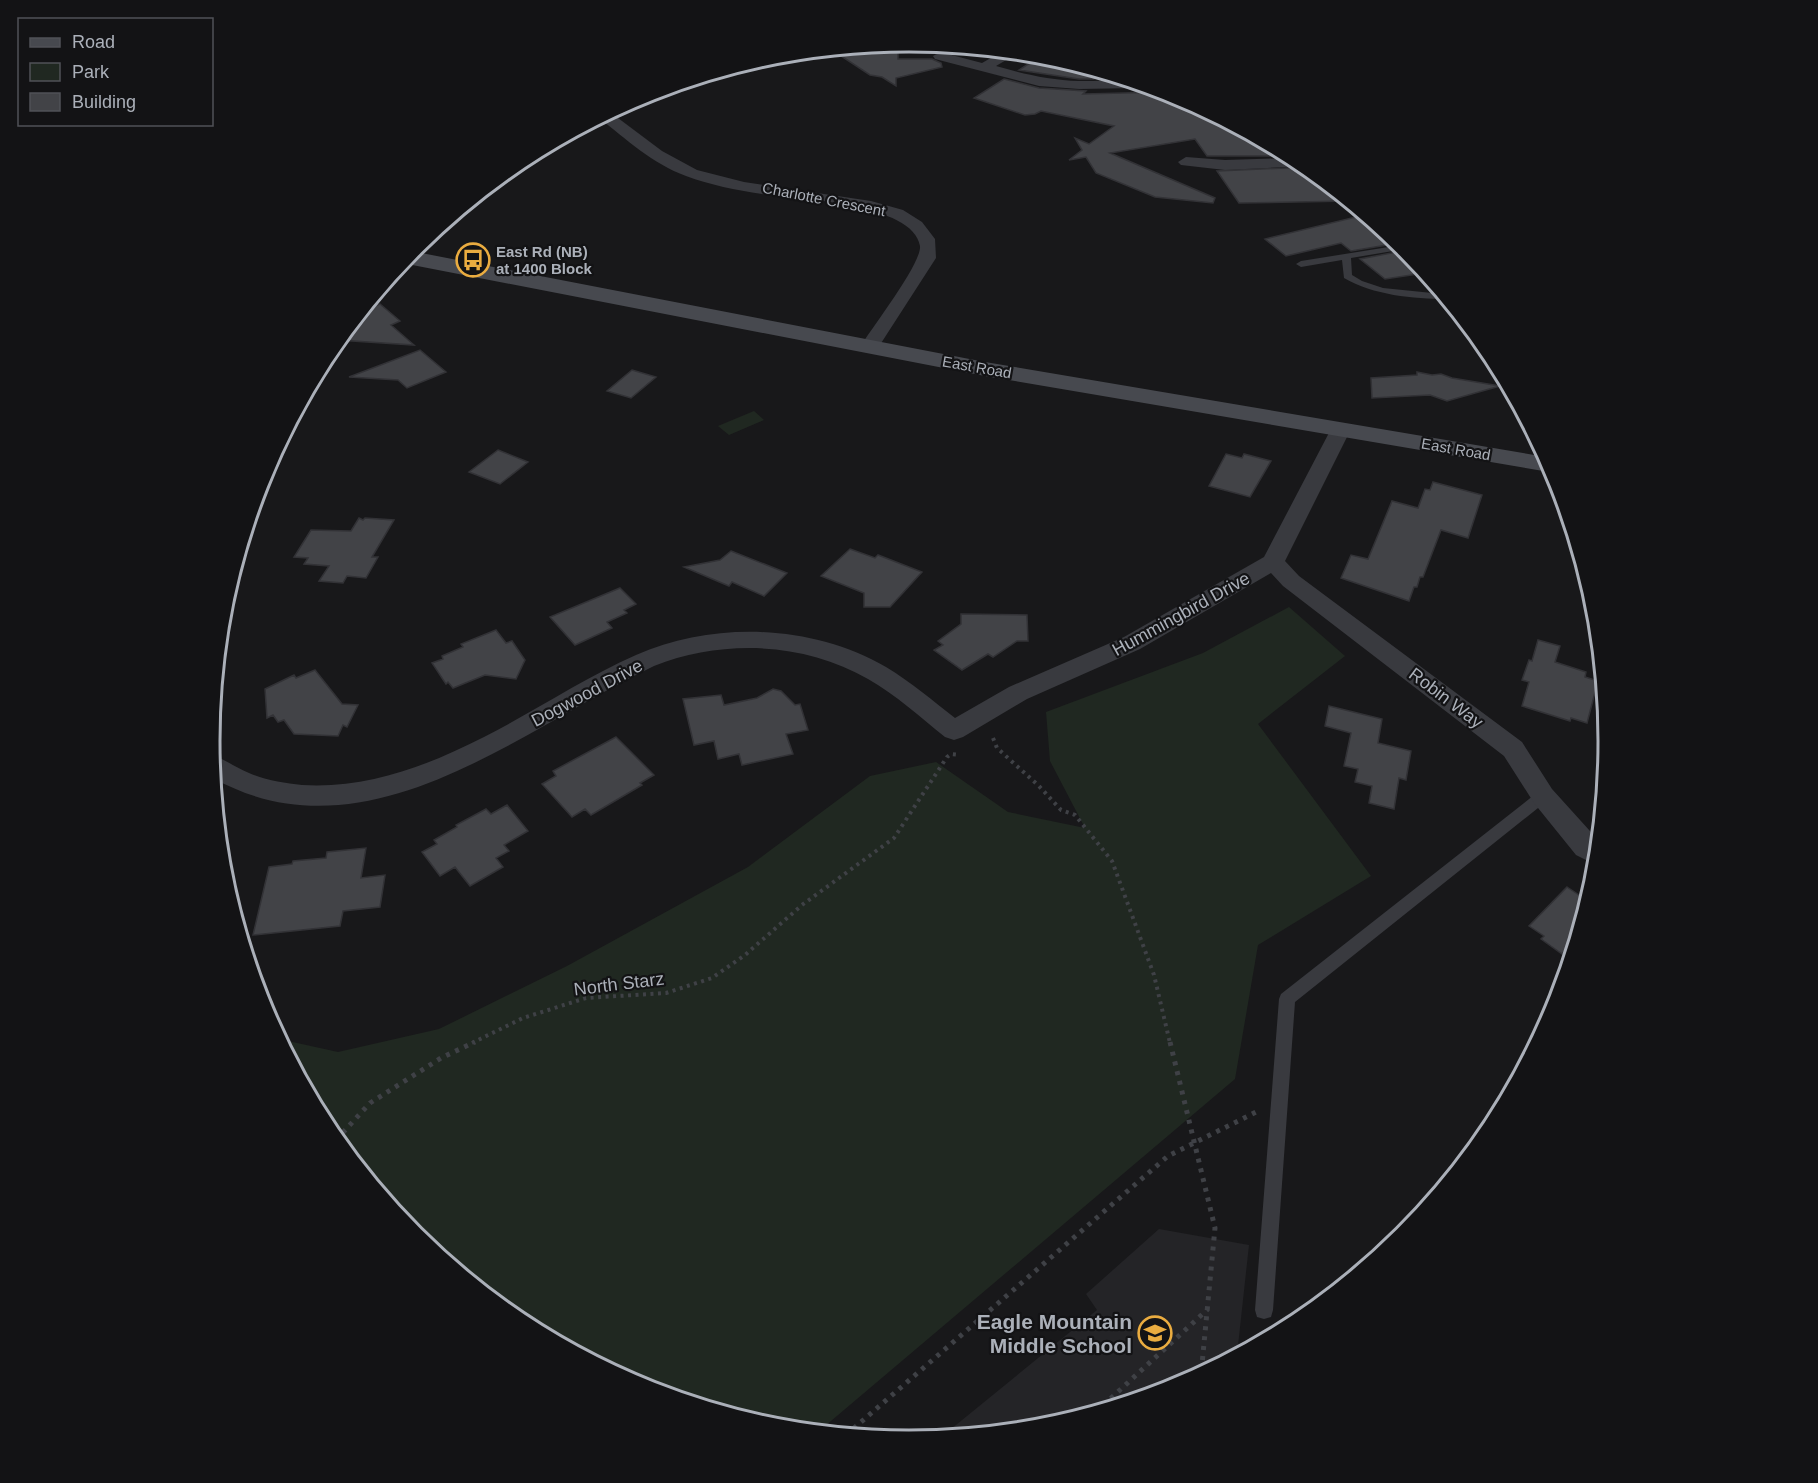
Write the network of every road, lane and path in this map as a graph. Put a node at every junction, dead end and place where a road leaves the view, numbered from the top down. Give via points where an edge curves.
1 (940, 56) dead end
2 (1001, 58) edge
3 (983, 68) junction
4 (1113, 84) edge
5 (611, 121) edge
6 (1186, 162) dead end
7 (1282, 163) edge
8 (1391, 249) edge
9 (1346, 256) junction
10 (417, 259) edge
11 (1301, 264) dead end
12 (1433, 295) edge
13 (868, 347) junction
14 (1341, 429) junction
15 (1540, 464) edge
16 (1273, 562) junction
17 (954, 731) joint
18 (993, 738) dead end
19 (960, 755) dead end
20 (221, 771) edge
21 (1543, 796) junction
22 (1589, 849) edge
23 (1279, 1100) junction
24 (342, 1133) edge
25 (1195, 1144) junction
26 (1208, 1309) junction
27 (1264, 1310) dead end
28 (1202, 1365) edge
29 (1109, 1400) edge
30 (854, 1428) edge

1 - 3 street
2 - 3 street
3 - 4 street via 1047,83
5 - 13 street, Charlotte Crescent via 687,171 872,206 900,215 919,228 928,240 927,258
6 - 7 street
8 - 9 lane
9 - 11 lane
9 - 12 lane via 1347,276 1363,287
10 - 13 main road, East Road
13 - 14 main road, East Road
14 - 15 main road, East Road
14 - 16 street
16 - 17 street, Hummingbird Drive via 1132,643 1018,693
16 - 21 street, Robin Way via 1291,581 1514,749
17 - 20 street, Dogwood Drive via 865,666 802,645 749,640 688,648 647,660 460,760 381,788 342,794 301,794 250,785
18 - 25 path via 997,747 1061,810 1075,814 1112,861 1154,975
19 - 24 path, North Starz via 946,757 894,838 712,978 666,993 586,998 523,1018 441,1058 370,1102
21 - 22 street, Robin Way
21 - 23 lane via 1287,999
23 - 25 path
23 - 27 lane
25 - 26 path via 1215,1228
25 - 30 path via 1168,1156
26 - 28 path
26 - 29 path

